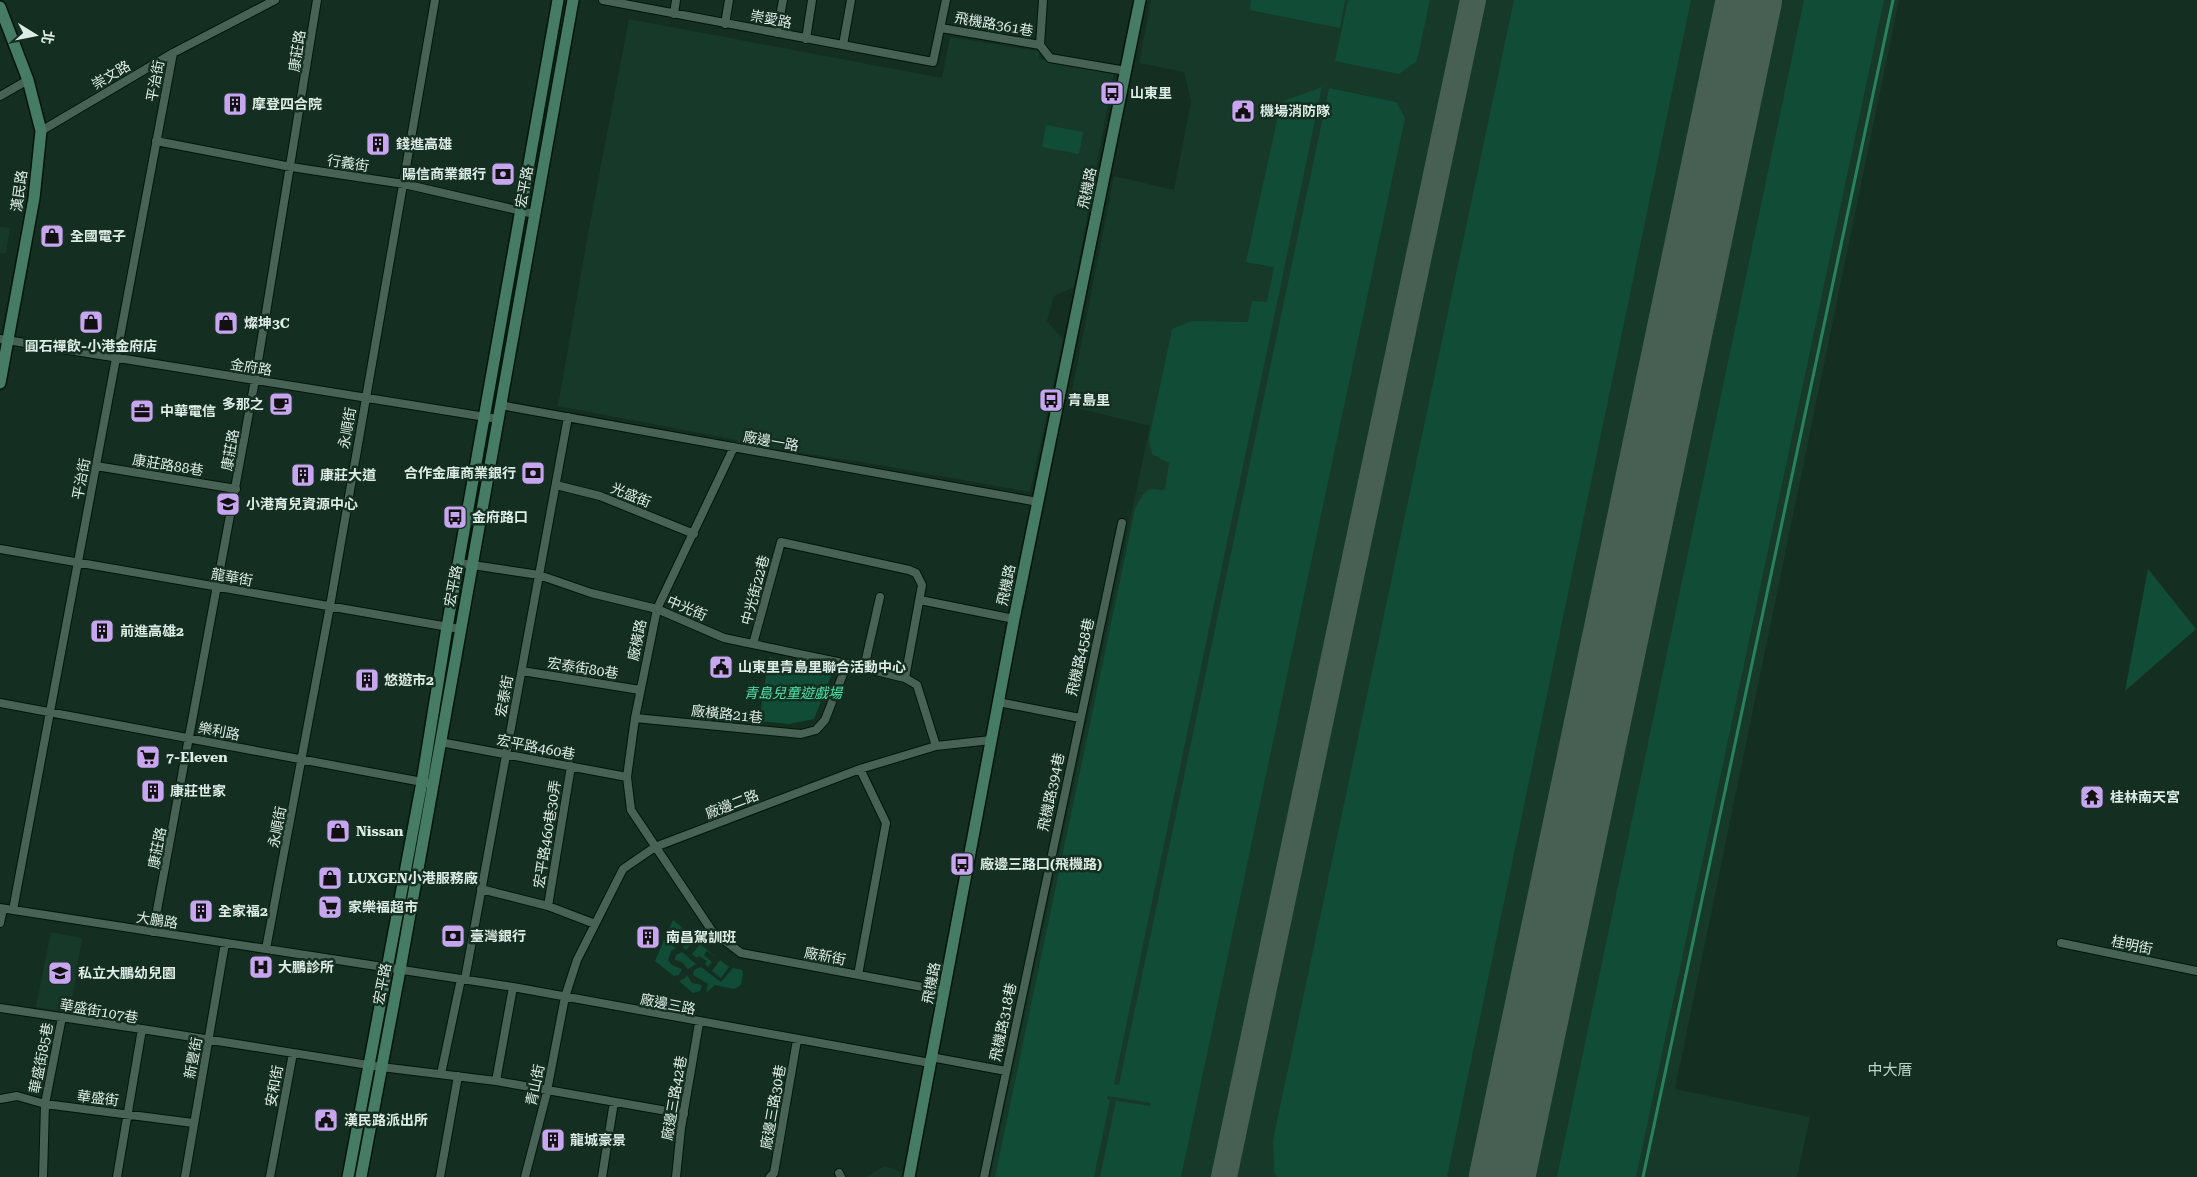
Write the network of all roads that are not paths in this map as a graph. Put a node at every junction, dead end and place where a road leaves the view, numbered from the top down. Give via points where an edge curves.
1 (275, 0) edge
2 (317, 0) edge
3 (435, 0) edge
4 (558, 0) edge
5 (573, 0) edge
6 (604, 0) edge
7 (676, 0) edge
8 (729, 0) edge
9 (783, 0) edge
10 (812, 0) edge
11 (851, 0) edge
12 (946, 0) edge
13 (1043, 0) edge
14 (1140, 0) edge
15 (0, 7) edge
16 (674, 14) junction
17 (725, 24) junction
18 (941, 28) junction
19 (777, 33) junction
20 (806, 38) junction
21 (843, 45) junction
22 (1040, 45) junction
23 (173, 53) junction
24 (1126, 71) junction
25 (28, 80) junction
26 (0, 96) edge
27 (41, 131) junction
28 (156, 141) junction
29 (291, 167) junction
30 (404, 184) junction
31 (528, 213) junction
32 (4, 340) edge
33 (116, 358) junction
34 (255, 380) junction
35 (0, 383) edge
36 (365, 398) junction
37 (500, 405) junction
38 (485, 417) junction
39 (568, 418) junction
40 (498, 419) junction
41 (734, 447) junction
42 (96, 466) junction
43 (556, 485) junction
44 (236, 489) junction
45 (1038, 502) junction
46 (1122, 523) dead end
47 (694, 534) junction
48 (0, 549) edge
49 (78, 563) junction
50 (458, 563) junction
51 (472, 566) junction
52 (539, 575) junction
53 (218, 587) junction
54 (880, 597) dead end
55 (920, 600) junction
56 (330, 606) junction
57 (657, 609) junction
58 (1014, 619) junction
59 (447, 627) junction
60 (460, 629) junction
61 (753, 644) junction
62 (847, 664) junction
63 (864, 668) junction
64 (522, 671) junction
65 (905, 678) junction
66 (640, 690) junction
67 (998, 702) junction
68 (0, 703) edge
69 (50, 712) junction
70 (635, 718) junction
71 (1080, 718) junction
72 (190, 738) junction
73 (991, 740) junction
74 (440, 742) junction
75 (936, 746) junction
76 (506, 754) junction
77 (302, 759) junction
78 (571, 766) junction
79 (860, 769) junction
80 (627, 777) junction
81 (428, 783) junction
82 (655, 847) junction
83 (1048, 872) joint
84 (481, 889) junction
85 (548, 906) junction
86 (2, 908) edge
87 (13, 910) junction
88 (0, 923) edge
89 (595, 924) junction
90 (154, 932) junction
91 (225, 943) junction
92 (2062, 943) dead end
93 (266, 949) junction
94 (388, 968) junction
95 (400, 970) junction
96 (2197, 971) edge
97 (858, 975) junction
98 (463, 979) junction
99 (513, 987) junction
100 (944, 991) junction
101 (565, 997) junction
102 (0, 1008) edge
103 (62, 1017) junction
104 (699, 1023) junction
105 (142, 1029) junction
106 (210, 1039) junction
107 (797, 1040) junction
108 (293, 1053) junction
109 (931, 1060) junction
110 (369, 1065) junction
111 (381, 1067) junction
112 (1006, 1071) junction
113 (441, 1074) junction
114 (458, 1076) junction
115 (496, 1081) junction
116 (547, 1091) junction
117 (0, 1099) edge
118 (614, 1102) junction
119 (45, 1104) junction
120 (128, 1114) junction
121 (684, 1114) junction
122 (193, 1123) junction
123 (43, 1177) edge
124 (117, 1177) edge
125 (185, 1177) edge
126 (270, 1177) edge
127 (348, 1177) edge
128 (361, 1177) edge
129 (440, 1177) edge
130 (525, 1177) edge
131 (602, 1177) edge
132 (676, 1177) edge
133 (770, 1177) edge
134 (909, 1177) edge
135 (984, 1177) edge

1 - 23 street, 崇文路
2 - 29 street, 康莊路
3 - 30 street, 永順街
4 - 31 street, 宏平路
5 - 31 street, 宏平路
6 - 16 street, 崇愛路
7 - 16 street
8 - 17 street
9 - 19 street
10 - 20 street
11 - 21 street
12 - 18 street
13 - 22 street
14 - 24 street, 飛機路
15 - 25 street, 漢民路
16 - 17 street, 崇愛路
17 - 19 street, 崇愛路
18 - 21 street, 崇愛路 via 933,62
18 - 22 street, 飛機路361巷
19 - 20 street, 崇愛路
20 - 21 street, 崇愛路
22 - 24 street, 飛機路361巷 via 1050,58
23 - 27 street, 崇文路
23 - 28 street, 平治街
24 - 45 street, 飛機路
25 - 26 street
25 - 27 street, 漢民路
27 - 32 street, 漢民路 via 34,198
28 - 29 street, 行義街
28 - 33 street, 平治街
29 - 30 street, 行義街
29 - 34 street, 康莊路
30 - 31 street, 行義街
30 - 36 street, 永順街
31 - 37 street, 宏平路
31 - 38 street, 宏平路
32 - 33 street, 金府路
32 - 35 street, 漢民路
33 - 34 street, 金府路
33 - 42 street, 平治街
34 - 36 street, 金府路
34 - 44 street, 康莊路
36 - 38 street, 金府路
36 - 56 street, 永順街
37 - 39 street, 廠邊一路
37 - 40 street, 宏平路
38 - 40 street, 金府路
38 - 50 street, 宏平路
39 - 41 street, 廠邊一路
39 - 43 street, 宏泰街
40 - 51 street, 宏平路
41 - 45 street, 廠邊一路
41 - 47 street, 廠橫路
42 - 44 street, 康莊路88巷
42 - 49 street, 平治街
43 - 47 street, 光盛街 via 600,496
43 - 52 street, 宏泰街
44 - 53 street, 康莊路
45 - 58 street, 飛機路
46 - 71 street, 飛機路458巷
47 - 57 street, 廠橫路
48 - 49 street, 龍華街
49 - 53 street, 龍華街
49 - 69 street, 平治街
50 - 51 street, 中光街
50 - 59 street, 宏平路
51 - 52 street, 中光街
51 - 60 street, 宏平路
52 - 57 street, 中光街 via 591,593
52 - 64 street, 宏泰街
53 - 56 street, 龍華街
53 - 72 street, 康莊路
54 - 63 street
55 - 58 street
55 - 61 street, 中光街22巷 via 920,578 909,570 781,542
55 - 65 street
56 - 59 street, 龍華街
56 - 77 street, 永順街
57 - 61 street, 中光街 via 724,638
57 - 66 street, 廠橫路
58 - 67 street, 飛機路
59 - 60 street, 龍華街
59 - 81 street, 宏平路
60 - 74 street, 宏平路
61 - 62 street, 中光街
62 - 63 street, 中光街
62 - 70 street, 廠橫路21巷 via 825,720 816,730 801,734
63 - 65 street, 中光街
64 - 66 street, 宏泰街80巷
64 - 76 street, 宏泰街
65 - 75 street via 917,685
66 - 70 street, 廠橫路
67 - 71 street
67 - 73 street, 飛機路
68 - 69 street, 樂利路
69 - 72 street, 樂利路
69 - 87 street, 平治街
70 - 80 street, 廠橫路
71 - 83 street, 飛機路394巷
72 - 77 street, 樂利路
72 - 90 street, 康莊路
73 - 75 street, 廠邊二路
73 - 100 street, 飛機路
74 - 76 street, 宏平路460巷
74 - 81 street, 宏平路
75 - 79 street, 廠邊二路
76 - 78 street, 宏平路460巷
76 - 84 street, 宏泰街
77 - 81 street, 樂利路
77 - 93 street, 永順街
78 - 80 street, 宏平路460巷
78 - 85 street, 宏平路460巷30弄
79 - 82 street, 廠邊二路
79 - 97 street, 廠新街 via 886,823
80 - 82 street, 廠橫路 via 631,810
81 - 94 street, 宏平路
81 - 95 street, 宏平路
82 - 89 street, 廠邊二路 via 623,870
82 - 97 street, 廠新街 via 712,931 741,953
83 - 112 street, 飛機路318巷
84 - 85 street
84 - 98 street, 宏泰街
85 - 89 street
86 - 87 street, 大鵬路
86 - 88 street
87 - 90 street, 大鵬路
89 - 101 street, 廠邊二路 via 577,960
90 - 91 street, 大鵬路
91 - 93 street, 大鵬路
91 - 106 street, 新豐街
92 - 96 street, 桂明街
93 - 94 street, 大鵬路
94 - 95 street, 大鵬路
94 - 110 street, 宏平路
95 - 98 street, 廠邊三路
95 - 111 street, 宏平路
97 - 100 street
98 - 99 street, 廠邊三路
98 - 113 street, 宏泰街
99 - 101 street, 廠邊三路
99 - 115 street
100 - 109 street, 飛機路
101 - 104 street, 廠邊三路
101 - 116 street, 青山街
102 - 103 street, 華盛街107巷
103 - 105 street, 華盛街107巷
103 - 119 street, 華盛街85巷
104 - 107 street, 廠邊三路
104 - 121 street, 廠邊三路42巷
105 - 106 street, 安和街
105 - 120 street, 華盛街107巷
106 - 108 street, 安和街
106 - 122 street, 新豐街
107 - 109 street, 廠邊三路
107 - 133 street, 廠邊三路30巷 via 774,1173
108 - 110 street
108 - 126 street, 安和街
109 - 112 street, 廠邊三路
109 - 134 street, 飛機路
110 - 111 street
110 - 127 street, 宏平路
111 - 113 street
111 - 128 street, 宏平路
112 - 135 street, 飛機路318巷
113 - 114 street
114 - 115 street
114 - 129 street
115 - 116 street
116 - 118 street
116 - 130 street, 青山街
117 - 119 street, 華盛街 via 17,1096
118 - 121 street
118 - 131 street
119 - 120 street, 華盛街
119 - 123 street, 華盛街85巷
120 - 122 street, 華盛街
120 - 124 street, 華盛街107巷
121 - 132 street, 廠邊三路42巷
122 - 125 street, 新豐街

